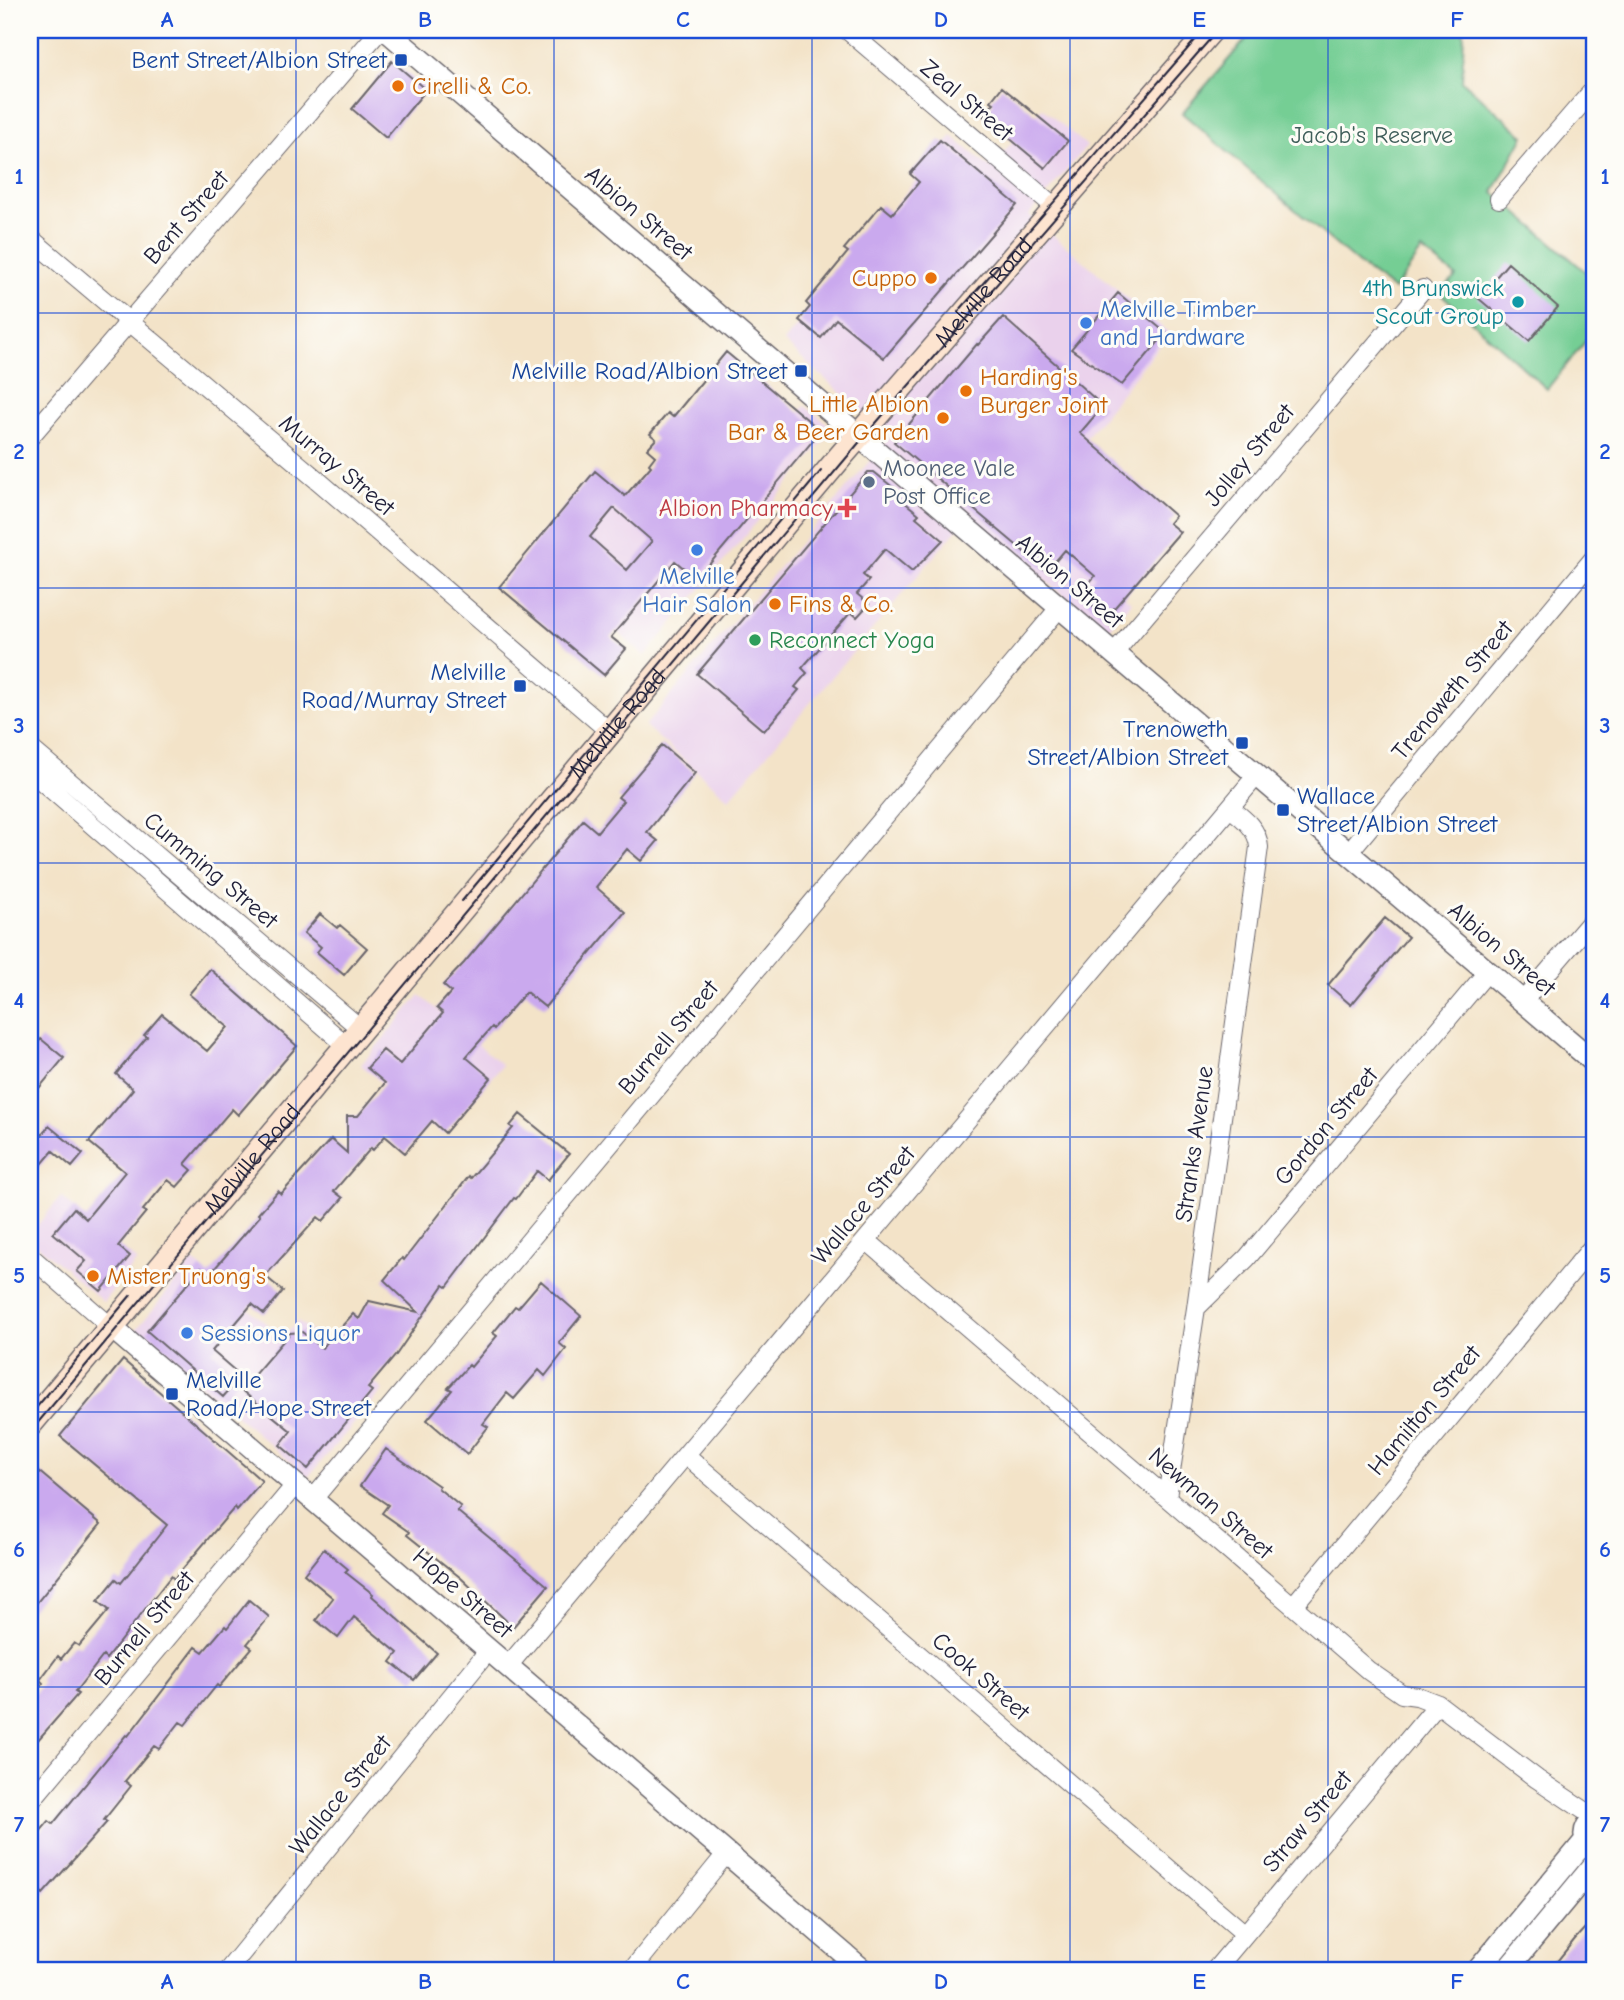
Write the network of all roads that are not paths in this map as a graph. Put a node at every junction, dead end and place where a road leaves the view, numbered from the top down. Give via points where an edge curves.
1 (380, 30) edge
2 (386, 30) edge
3 (847, 30) edge
4 (1211, 30) edge
5 (1594, 89) edge
6 (1499, 200) dead end
7 (1056, 208) junction
8 (30, 238) edge
9 (1423, 289) dead end
10 (128, 322) junction
11 (859, 435) junction
12 (30, 437) edge
13 (1594, 558) edge
14 (1059, 607) junction
15 (1114, 653) junction
16 (610, 732) junction
17 (30, 748) edge
18 (35, 768) edge
19 (1257, 775) junction
20 (1230, 808) junction
21 (1348, 853) junction
22 (1594, 918) edge
23 (1488, 971) junction
24 (1523, 1001) junction
25 (354, 1037) junction
26 (1594, 1062) edge
27 (866, 1240) junction
28 (1594, 1245) edge
29 (30, 1256) edge
30 (1196, 1307) junction
31 (111, 1326) junction
32 (30, 1424) edge
33 (687, 1456) junction
34 (296, 1485) junction
35 (1167, 1497) junction
36 (313, 1499) junction
37 (1293, 1606) junction
38 (489, 1650) junction
39 (508, 1666) junction
40 (1438, 1703) junction
41 (30, 1802) edge
42 (1591, 1832) edge
43 (726, 1854) junction
44 (1594, 1865) edge
45 (1245, 1934) junction
46 (228, 1970) edge
47 (632, 1970) edge
48 (863, 1970) edge
49 (1215, 1970) edge
50 (1478, 1970) edge
51 (1507, 1970) edge

1 - 10 street, Bent Street
2 - 11 street, Albion Street
3 - 7 street, Zeal Street
4 - 7 main road, Melville Road
5 - 6 street
7 - 11 main road, Melville Road
8 - 10 street, Murray Street
9 - 15 street, Jolley Street
10 - 12 street, Bent Street
10 - 16 street, Murray Street
11 - 14 street, Albion Street
11 - 16 main road, Melville Road
13 - 21 street, Trenoweth Street
14 - 15 street, Albion Street
14 - 36 street, Burnell Street
15 - 19 street, Albion Street
16 - 25 main road, Melville Road
17 - 18 street, Cumming Street
18 - 25 street, Cumming Street
19 - 20 street, Wallace Street
19 - 21 street, Albion Street
20 - 27 street, Wallace Street
20 - 30 street, Stranks Avenue via 1252,828 1259,847
21 - 23 street, Albion Street
22 - 24 street
23 - 24 street, Albion Street
23 - 30 street, Gordon Street via 1247,1258
24 - 26 street, Albion Street
25 - 31 main road, Melville Road
27 - 33 street, Wallace Street
27 - 35 street, Newman Street
28 - 37 street, Hamilton Street
29 - 31 street, Hope Street
30 - 35 street, Stranks Avenue
31 - 32 main road, Melville Road
31 - 34 street, Hope Street
33 - 39 street, Wallace Street
33 - 45 street, Cook Street
34 - 36 street, Hope Street
34 - 41 street, Burnell Street
35 - 37 street, Newman Street
36 - 38 street, Hope Street
37 - 40 street, Newman Street via 1390,1688
38 - 39 street, Hope Street
38 - 46 street, Wallace Street
39 - 43 street, Hope Street
40 - 42 street, Newman Street via 1537,1779
40 - 45 street, Straw Street
42 - 50 street
43 - 47 street
43 - 48 street, Hope Street
44 - 51 street
45 - 49 street, Straw Street

